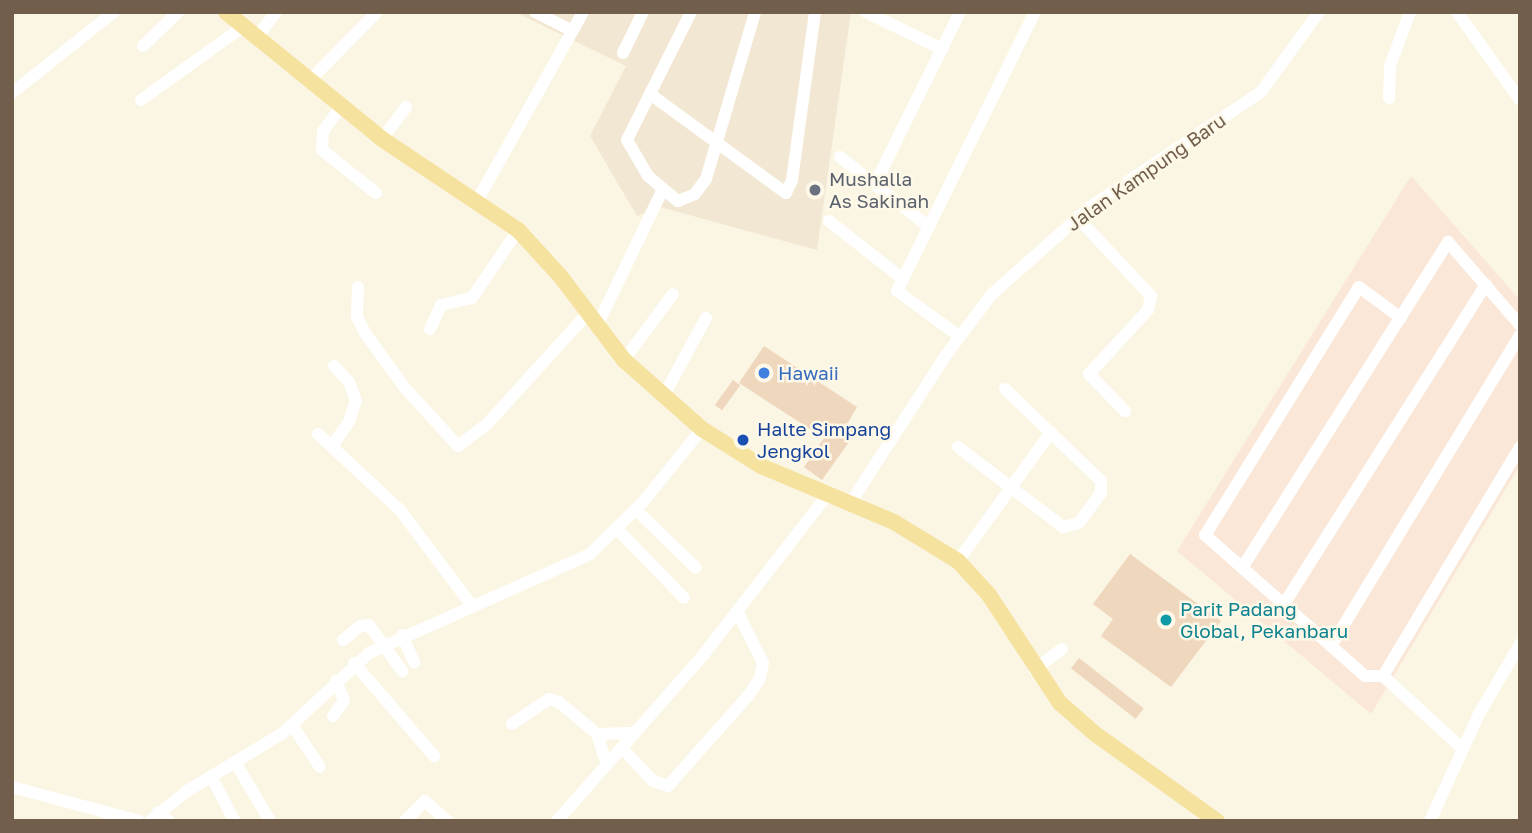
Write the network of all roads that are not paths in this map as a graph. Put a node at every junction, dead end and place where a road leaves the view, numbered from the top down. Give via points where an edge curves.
1 (114, 12) edge
2 (178, 12) edge
3 (226, 12) edge
4 (276, 12) edge
5 (377, 12) edge
6 (535, 12) edge
7 (583, 12) edge
8 (643, 12) edge
9 (691, 12) edge
10 (755, 12) edge
11 (815, 12) edge
12 (866, 12) edge
13 (960, 12) edge
14 (1035, 12) edge
15 (1319, 12) edge
16 (1410, 12) edge
17 (1457, 12) edge
18 (244, 26) junction
19 (573, 31) junction
20 (258, 36) junction
21 (143, 46) dead end
22 (942, 49) junction
23 (623, 52) dead end
24 (310, 80) junction
25 (15, 86) edge
26 (650, 94) junction
27 (1389, 98) dead end
28 (141, 100) dead end
29 (1520, 101) edge
30 (407, 107) dead end
31 (340, 108) junction
32 (382, 139) junction
33 (720, 145) junction
34 (840, 157) dead end
35 (875, 184) junction
36 (662, 191) junction
37 (376, 193) dead end
38 (477, 201) junction
39 (1077, 217) junction
40 (829, 221) dead end
41 (929, 227) junction
42 (518, 230) junction
43 (903, 279) junction
44 (1486, 285) junction
45 (358, 287) dead end
46 (673, 294) dead end
47 (706, 318) dead end
48 (1401, 318) junction
49 (592, 320) junction
50 (1520, 325) edge
51 (430, 329) dead end
52 (1520, 335) edge
53 (958, 336) junction
54 (624, 360) junction
55 (334, 366) dead end
56 (1005, 389) dead end
57 (663, 397) junction
58 (1125, 411) dead end
59 (702, 429) junction
60 (1051, 432) junction
61 (318, 434) dead end
62 (332, 446) junction
63 (958, 447) dead end
64 (1520, 447) edge
65 (1008, 487) junction
66 (830, 493) junction
67 (851, 502) junction
68 (636, 510) junction
69 (617, 529) junction
70 (958, 561) junction
71 (696, 568) dead end
72 (1242, 568) junction
73 (684, 598) dead end
74 (1284, 604) junction
75 (472, 606) junction
76 (738, 612) junction
77 (402, 635) junction
78 (343, 640) dead end
79 (1520, 644) edge
80 (383, 645) junction
81 (1331, 646) junction
82 (1062, 649) dead end
83 (414, 662) dead end
84 (354, 663) junction
85 (1034, 670) junction
86 (402, 671) dead end
87 (1383, 676) junction
88 (336, 681) junction
89 (333, 716) dead end
90 (292, 724) junction
91 (512, 724) dead end
92 (635, 733) junction
93 (597, 734) junction
94 (622, 748) junction
95 (1463, 749) junction
96 (434, 756) dead end
97 (235, 762) junction
98 (607, 764) junction
99 (320, 767) dead end
100 (211, 776) junction
101 (12, 787) edge
102 (154, 816) edge
103 (234, 820) edge
104 (139, 821) edge
105 (169, 821) edge
106 (271, 821) edge
107 (405, 821) edge
108 (447, 821) edge
109 (557, 821) edge
110 (1217, 821) edge
111 (1430, 821) edge

1 - 25 street
2 - 21 street
3 - 18 main road
4 - 20 street
5 - 24 street
6 - 19 street
7 - 19 street
8 - 23 street
9 - 26 street
10 - 33 street
11 - 33 street via 788,192 776,190
12 - 22 street
13 - 22 street
14 - 41 street
15 - 39 street, Jalan Kampung Baru via 1261,92
16 - 27 street via 1390,66
17 - 29 street
18 - 20 main road
18 - 28 street
19 - 38 street
20 - 24 main road
22 - 35 street
24 - 31 main road
26 - 33 street
26 - 36 street via 627,140
30 - 32 street
31 - 32 main road
31 - 37 street via 323,131 322,150
32 - 38 main road
33 - 36 street via 695,194 678,201
34 - 35 street
35 - 41 street
36 - 49 street
38 - 42 main road
39 - 53 street, Jalan Kampung Baru via 991,295
39 - 58 street via 1151,296 1148,310 1088,374
40 - 43 street
41 - 43 street
42 - 49 main road
42 - 51 street via 472,298 443,303
43 - 53 street via 897,291
44 - 48 street via 1448,242
44 - 50 street
44 - 74 street
45 - 49 street via 357,317 365,333 405,388 458,446 488,423
46 - 54 street
47 - 57 street
48 - 72 street
48 - 72 street via 1359,287 1205,535
49 - 54 main road
52 - 81 street
53 - 67 street, Jalan Kampung Baru
54 - 57 main road
55 - 62 street via 349,382 356,401 353,415
56 - 60 street
57 - 59 main road
59 - 66 main road via 761,466
59 - 68 street
60 - 65 street
60 - 65 street via 1101,481 1096,501 1079,523 1064,528
61 - 62 street
62 - 75 street via 400,510
63 - 65 street
64 - 87 street
65 - 70 street
66 - 67 main road
66 - 76 street
67 - 70 main road
68 - 69 street
68 - 71 street
69 - 73 street
69 - 75 street via 576,563
70 - 85 main road via 989,595
72 - 74 street
74 - 81 street
75 - 77 street
76 - 92 street
76 - 94 street via 763,663 760,678 747,696 668,786 653,781
77 - 80 street
77 - 83 street
78 - 80 street via 360,626 369,625
79 - 95 street
80 - 84 street
80 - 86 street
81 - 87 street via 1365,676
82 - 85 street
84 - 88 street
84 - 96 street
85 - 110 main road via 1087,727
87 - 95 street
88 - 89 street via 344,700
88 - 90 street
90 - 97 street
90 - 99 street
91 - 93 street via 552,699
92 - 93 street
92 - 94 street
93 - 98 street
94 - 98 street
95 - 111 street
97 - 100 street
97 - 106 street
98 - 109 street
100 - 102 street
100 - 103 street
101 - 104 street
102 - 105 street
107 - 108 street via 425,801

